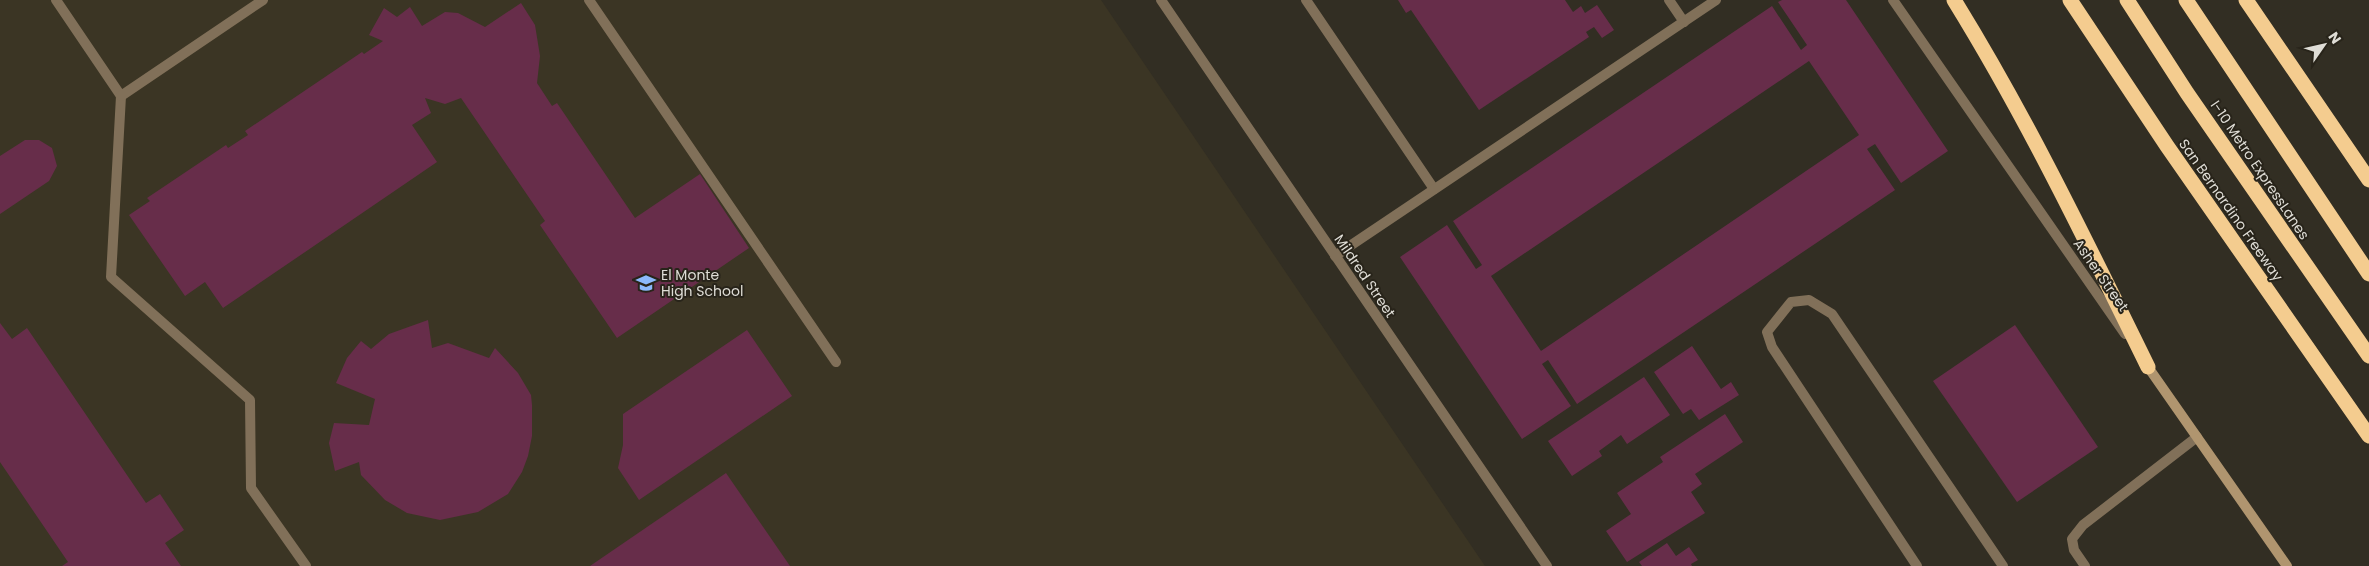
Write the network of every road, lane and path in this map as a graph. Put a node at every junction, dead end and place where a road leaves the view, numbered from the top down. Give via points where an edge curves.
1 (56, 0) edge
2 (263, 0) edge
3 (589, 0) edge
4 (1161, 0) edge
5 (1306, 0) edge
6 (1669, 0) edge
7 (1716, 0) edge
8 (1893, 0) edge
9 (1954, 0) edge
10 (2070, 0) edge
11 (2127, 0) edge
12 (2186, 0) edge
13 (2246, 0) edge
14 (1684, 22) junction
15 (122, 96) junction
16 (2368, 178) edge
17 (1434, 189) junction
18 (1335, 256) junction
19 (2369, 274) edge
20 (2369, 356) edge
21 (836, 362) dead end
22 (2148, 366) junction
23 (2369, 436) edge
24 (2198, 437) junction
25 (306, 566) edge
26 (1547, 566) edge
27 (1917, 566) edge
28 (2003, 566) edge
29 (2085, 566) edge
30 (2286, 566) edge

1 - 15 street
2 - 15 street
3 - 21 street
4 - 18 street, Mildred Street
5 - 17 street
6 - 14 street
7 - 14 street
8 - 22 street, Asher Street
9 - 22 highway via 2049,168
10 - 23 highway, San Bernardino Freeway via 2167,146
11 - 20 highway, I-10 Metro ExpressLanes via 2230,156
12 - 19 highway
13 - 16 highway
14 - 17 street
15 - 25 street via 111,277 250,400 251,488
17 - 18 street
18 - 26 street, Mildred Street
22 - 24 main road, Asher Street
24 - 29 street via 2083,525 2072,538 2074,550
24 - 30 main road, Asher Street
27 - 28 street via 1772,347 1767,332 1791,302 1809,300 1832,314

